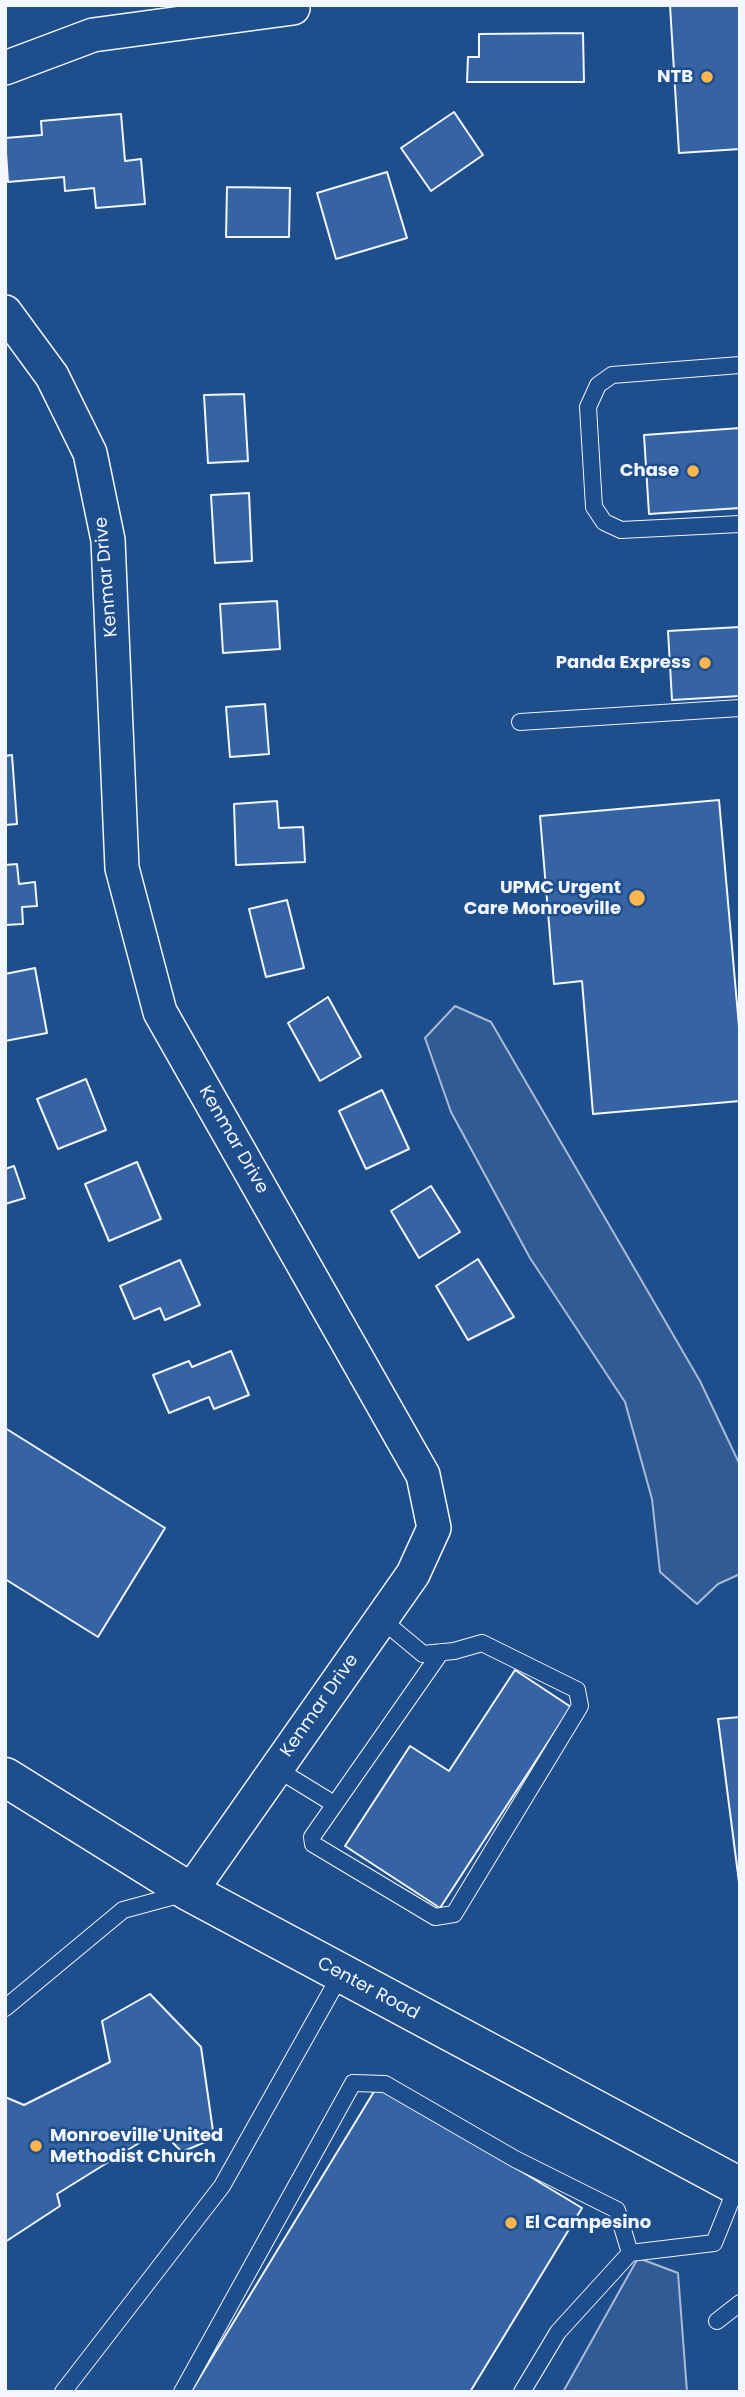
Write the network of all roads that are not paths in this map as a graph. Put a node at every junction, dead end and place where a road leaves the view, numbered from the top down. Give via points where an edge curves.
1 (293, 9) dead end
2 (5, 68) edge
3 (5, 312) edge
4 (740, 365) edge
5 (740, 524) edge
6 (740, 708) edge
7 (520, 722) dead end
8 (381, 1619) junction
9 (441, 1653) junction
10 (276, 1769) junction
11 (5, 1777) edge
12 (334, 1804) junction
13 (190, 1892) junction
14 (341, 1974) junction
15 (5, 2008) edge
16 (738, 2186) edge
17 (631, 2253) junction
18 (740, 2302) edge
19 (717, 2321) dead end
20 (63, 2392) edge
21 (183, 2392) edge
22 (522, 2392) edge

1 - 2 street via 93,35
3 - 8 street, Kenmar Drive via 52,376 90,453 108,540 121,868 160,1013 423,1475 434,1528 413,1574
4 - 5 lane via 612,375 598,384 587,407 594,507 604,522 621,530
6 - 7 lane
8 - 9 lane via 423,1654
8 - 10 street, Kenmar Drive
9 - 12 lane
9 - 12 lane via 482,1643 577,1690 580,1706 454,1914 435,1917 313,1844 312,1837
10 - 12 lane
10 - 13 street, Kenmar Drive
11 - 13 street, Center Road
13 - 14 street, Center Road
13 - 15 lane via 123,1910
14 - 16 street, Center Road
14 - 20 lane via 222,2186
16 - 17 lane via 714,2243
17 - 21 lane via 617,2210 515,2159 385,2084 353,2083
17 - 22 lane via 558,2332
18 - 19 lane

